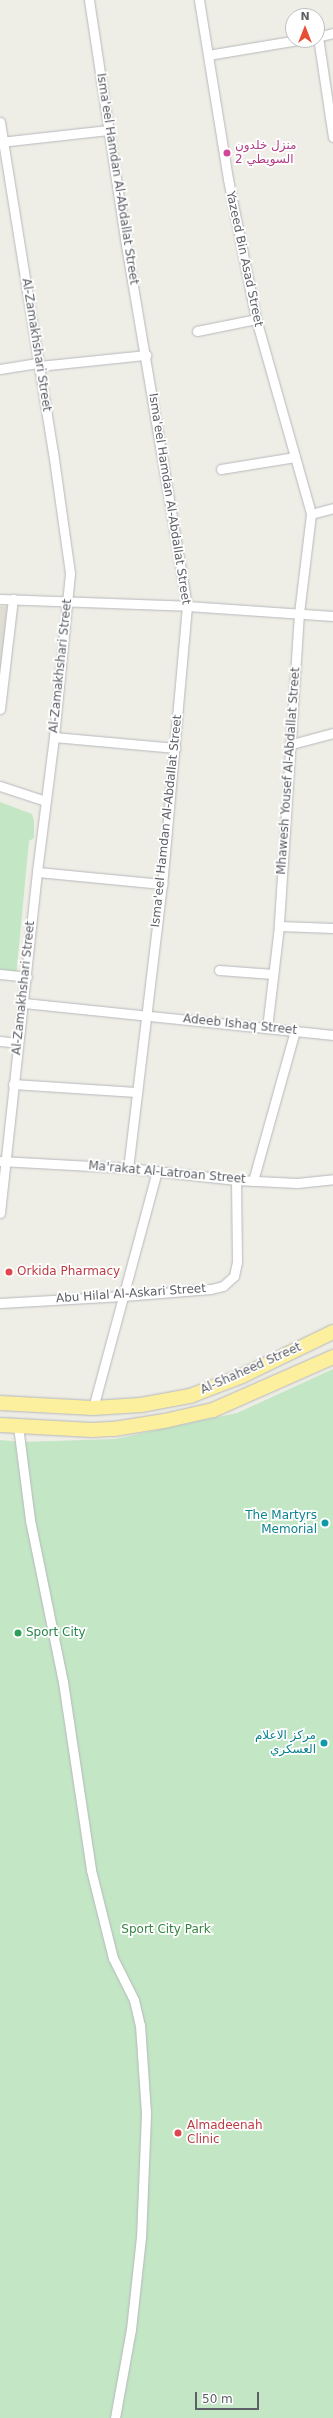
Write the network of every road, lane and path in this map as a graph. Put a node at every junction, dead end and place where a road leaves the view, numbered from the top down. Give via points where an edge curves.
1 (89, 0) edge
2 (199, 0) edge
3 (285, 42) edge
4 (319, 48) edge
5 (208, 55) junction
6 (0, 122) edge
7 (108, 130) junction
8 (333, 137) edge
9 (2, 142) edge
10 (256, 319) junction
11 (197, 331) dead end
12 (146, 355) junction
13 (39, 365) junction
14 (0, 369) edge
15 (295, 456) junction
16 (220, 469) dead end
17 (333, 508) edge
18 (311, 514) junction
19 (0, 599) edge
20 (13, 600) junction
21 (68, 601) junction
22 (187, 606) junction
23 (299, 613) junction
24 (333, 616) edge
25 (0, 709) edge
26 (333, 733) edge
27 (54, 737) junction
28 (292, 744) junction
29 (176, 748) junction
30 (0, 786) edge
31 (46, 801) junction
32 (37, 872) junction
33 (162, 884) junction
34 (279, 926) junction
35 (333, 928) edge
36 (219, 970) dead end
37 (0, 974) edge
38 (273, 974) junction
39 (27, 977) junction
40 (24, 1003) junction
41 (147, 1016) junction
42 (267, 1028) junction
43 (295, 1031) junction
44 (333, 1035) edge
45 (0, 1041) edge
46 (18, 1042) junction
47 (13, 1084) junction
48 (136, 1092) junction
49 (3, 1161) edge
50 (128, 1168) junction
51 (157, 1171) junction
52 (333, 1179) edge
53 (236, 1180) junction
54 (253, 1181) junction
55 (0, 1213) edge
56 (123, 1296) junction
57 (0, 1303) edge
58 (333, 1332) edge
59 (333, 1357) edge
60 (0, 1402) edge
61 (93, 1408) junction
62 (0, 1425) edge
63 (18, 1426) junction
64 (115, 2418) edge

1 - 7 street, Isma'eel Hamdan Al-Abdallat Street
2 - 5 street, Yazeed Bin Asad Street
3 - 5 street
4 - 8 street
5 - 10 street, Yazeed Bin Asad Street via 228,179
6 - 9 street, Al-Zamakhshari Street
7 - 9 street
7 - 12 street, Isma'eel Hamdan Al-Abdallat Street
9 - 13 street, Al-Zamakhshari Street
10 - 11 street
10 - 15 street, Yazeed Bin Asad Street
12 - 13 street
12 - 22 street, Isma'eel Hamdan Al-Abdallat Street
13 - 14 street
13 - 21 street, Al-Zamakhshari Street via 67,548 70,573
15 - 16 street
15 - 18 street, Yazeed Bin Asad Street
17 - 18 street
18 - 23 street, Mhawesh Yousef Al-Abdallat Street
19 - 20 street
20 - 21 street
20 - 25 street
21 - 22 street
21 - 27 street, Al-Zamakhshari Street
22 - 23 street
22 - 29 street, Isma'eel Hamdan Al-Abdallat Street
23 - 24 street
23 - 28 street, Mhawesh Yousef Al-Abdallat Street
26 - 28 street
27 - 29 street
27 - 31 street, Al-Zamakhshari Street
28 - 34 street, Mhawesh Yousef Al-Abdallat Street
29 - 33 street, Isma'eel Hamdan Al-Abdallat Street
30 - 31 street
31 - 32 street, Al-Zamakhshari Street
32 - 33 street
32 - 39 street, Al-Zamakhshari Street
33 - 41 street, Isma'eel Hamdan Al-Abdallat Street
34 - 35 street
34 - 38 street, Mhawesh Yousef Al-Abdallat Street
36 - 38 street
37 - 39 street
38 - 42 street, Mhawesh Yousef Al-Abdallat Street
39 - 40 street, Al-Zamakhshari Street
40 - 41 street, Adeeb Ishaq Street
40 - 46 street, Al-Zamakhshari Street
41 - 42 street, Adeeb Ishaq Street
41 - 48 street, Isma'eel Hamdan Al-Abdallat Street
42 - 43 street, Adeeb Ishaq Street
43 - 44 street, Adeeb Ishaq Street
43 - 54 street
45 - 46 street
46 - 47 street, Al-Zamakhshari Street
47 - 48 street
47 - 49 street, Al-Zamakhshari Street
48 - 50 street, Isma'eel Hamdan Al-Abdallat Street
49 - 50 street, Ma'rakat Al-Latroan Street
49 - 55 street, Al-Zamakhshari Street
50 - 51 street, Ma'rakat Al-Latroan Street
51 - 53 street, Ma'rakat Al-Latroan Street
51 - 56 street
52 - 54 street, Ma'rakat Al-Latroan Street via 296,1183
53 - 54 street, Ma'rakat Al-Latroan Street
53 - 56 street, Abu Hilal Al-Askari Street via 237,1262 234,1276 230,1281 211,1289
56 - 57 street, Abu Hilal Al-Askari Street
56 - 61 street
58 - 61 highway, Al-Shaheed Street via 242,1376 190,1396 142,1405
59 - 63 highway, Al-Shaheed Street via 237,1401 185,1417 114,1429
60 - 61 highway, Al-Shaheed Street
62 - 63 highway, Al-Shaheed Street
63 - 64 street via 30,1520 63,1682 91,1870 113,1958 134,2000 140,2025 146,2114 142,2237 131,2329

